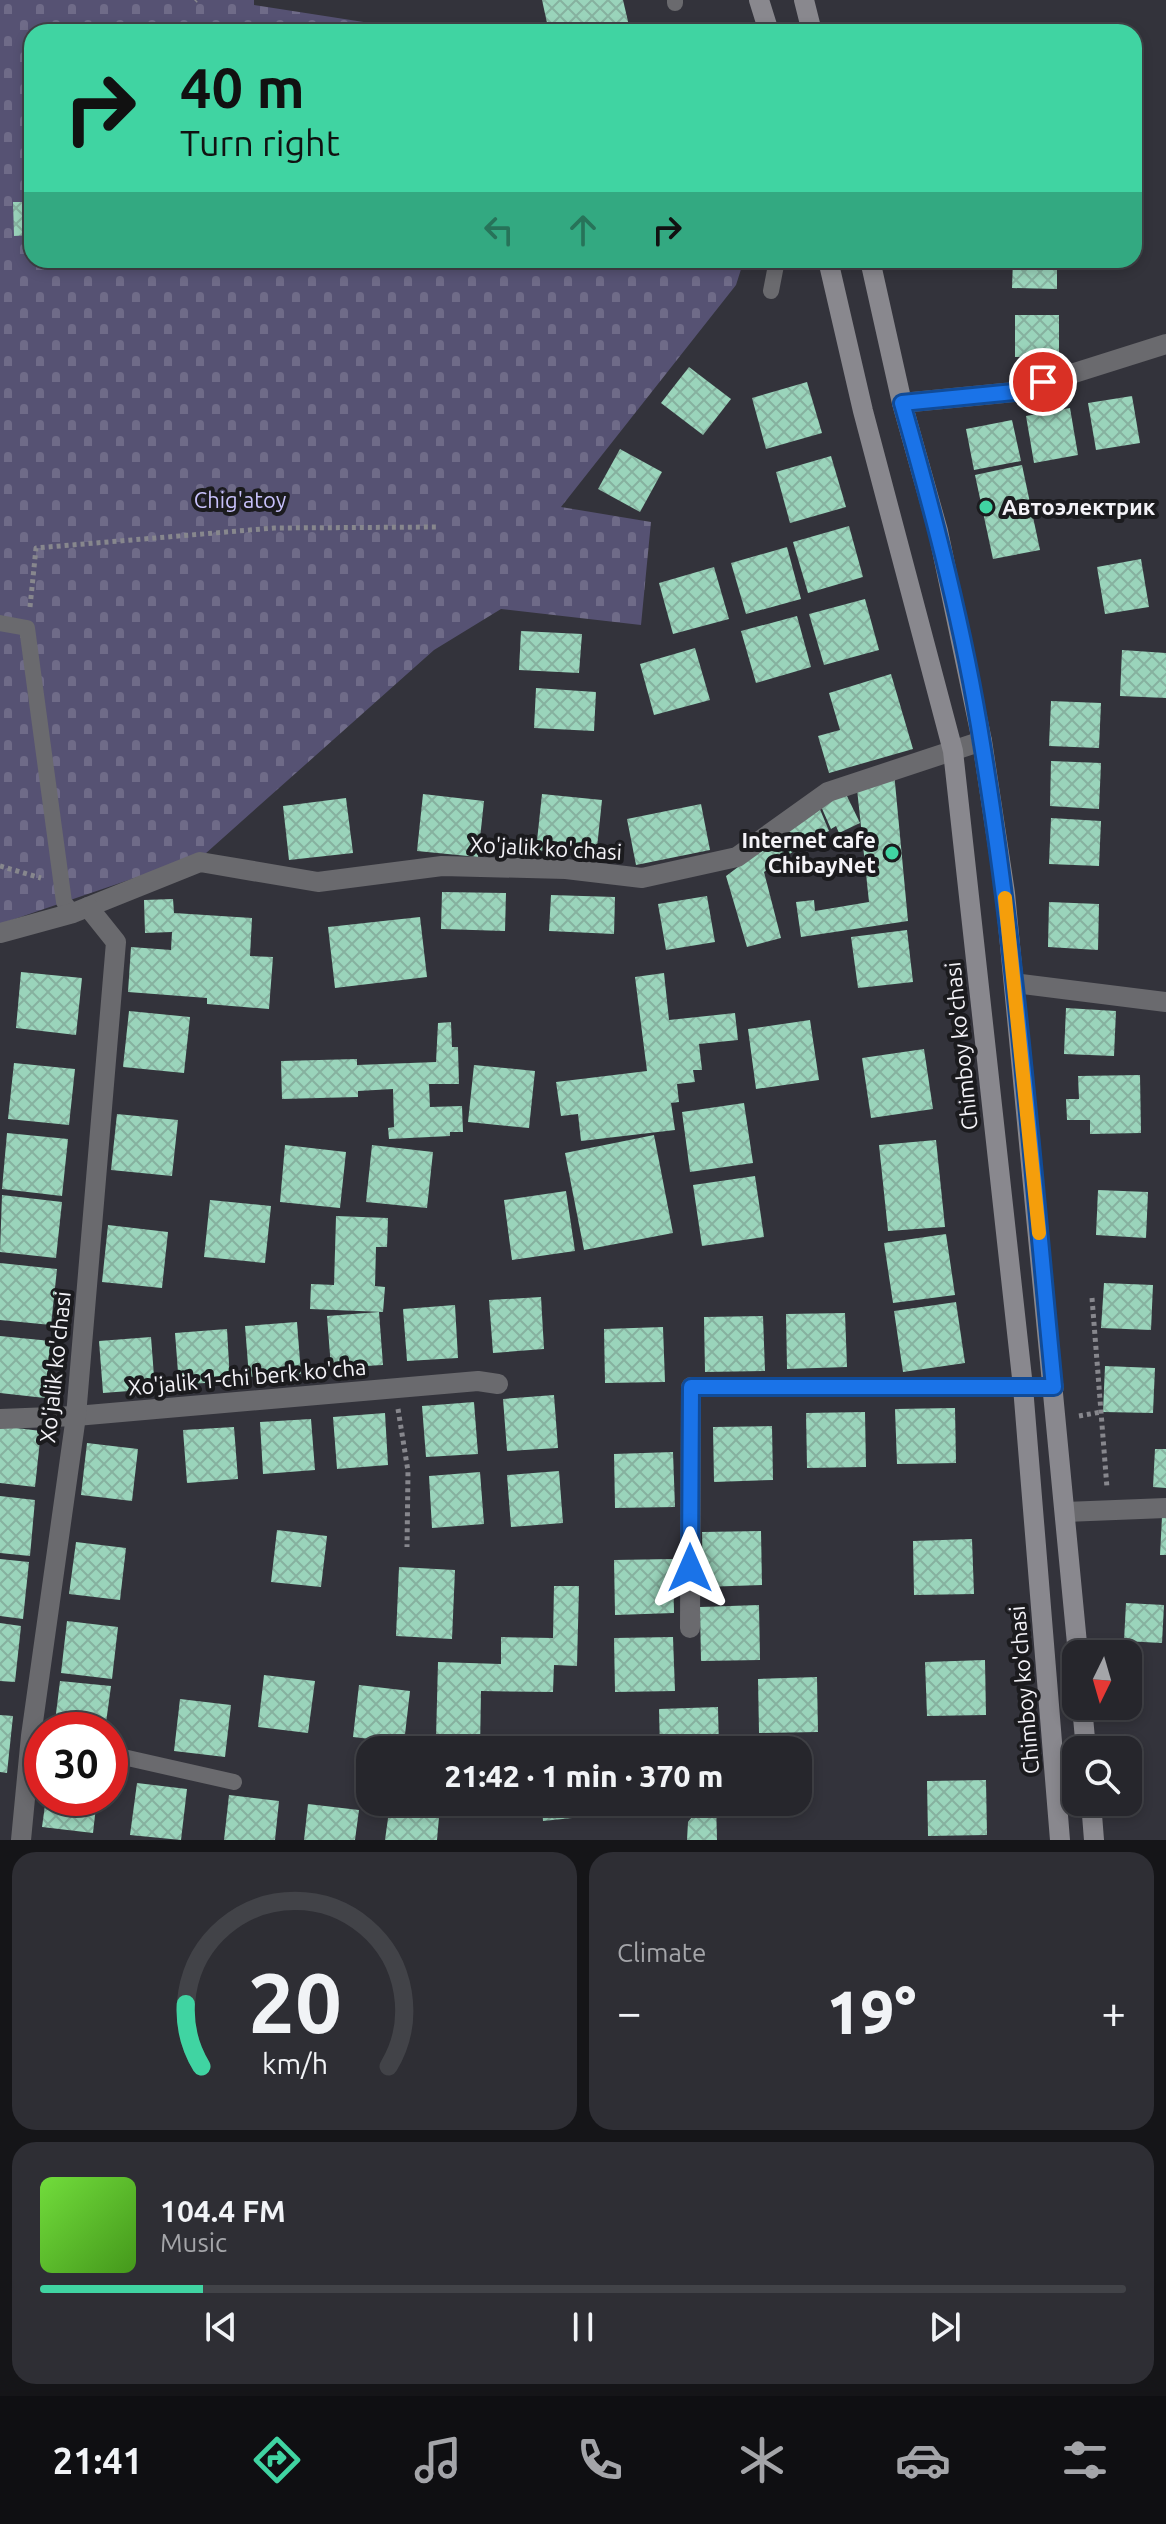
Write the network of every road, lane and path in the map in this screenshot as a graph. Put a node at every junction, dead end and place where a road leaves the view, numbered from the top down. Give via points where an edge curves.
1 (759, 0) edge
2 (804, 0) edge
3 (766, 24) edge
4 (810, 24) edge
5 (775, 268) edge
6 (830, 268) edge
7 (872, 268) edge
8 (771, 291) dead end
9 (1166, 344) edge
10 (902, 403) junction
11 (439, 527) dead end
12 (0, 623) edge
13 (27, 628) junction
14 (982, 741) junction
15 (953, 751) junction
16 (0, 866) edge
17 (62, 883) junction
18 (80, 910) junction
19 (0, 933) edge
20 (1014, 983) junction
21 (1166, 1002) edge
22 (1092, 1298) dead end
23 (498, 1384) dead end
24 (1023, 1387) junction
25 (1054, 1387) junction
26 (394, 1388) junction
27 (76, 1416) junction
28 (0, 1419) edge
29 (1166, 1508) edge
30 (1109, 1511) junction
31 (1065, 1512) junction
32 (407, 1547) dead end
33 (690, 1628) dead end
34 (1077, 1640) edge
35 (39, 1712) edge
36 (128, 1758) edge
37 (234, 1782) dead end
38 (24, 1816) edge
39 (1092, 1816) edge
40 (21, 1840) edge
41 (1060, 1840) edge
42 (1094, 1840) edge

1 - 3 main road
2 - 4 main road
5 - 8 lane
6 - 15 main road, Chimboy ko'chasi
7 - 10 main road
9 - 10 street via 1014,392
10 - 14 main road via 938,531
11 - 13 path via 274,528 36,548
12 - 13 lane
13 - 17 lane
14 - 15 street, Xo'jalik ko'chasi
14 - 20 main road
15 - 18 street, Xo'jalik ko'chasi via 828,792 720,864 642,878 566,869 442,866 318,882 200,862
15 - 24 main road, Chimboy ko'chasi
16 - 17 path
17 - 18 lane via 64,902
18 - 19 street, Xo'jalik ko'chasi
18 - 27 street, Xo'jalik ko'chasi via 116,942
20 - 21 street
20 - 25 main road
22 - 30 path
23 - 26 street, Xo'jalik 1-chi berk ko'cha
24 - 25 street
24 - 33 street via 691,1387
24 - 41 main road, Chimboy ko'chasi
25 - 31 main road
26 - 27 street, Xo'jalik 1-chi berk ko'cha
26 - 32 path via 408,1471
27 - 28 street, Xo'jalik 1-chi berk ko'cha
27 - 35 street, Xo'jalik ko'chasi
29 - 30 street
30 - 31 street
31 - 34 main road
36 - 37 lane
38 - 40 street, Xo'jalik ko'chasi
39 - 42 main road

